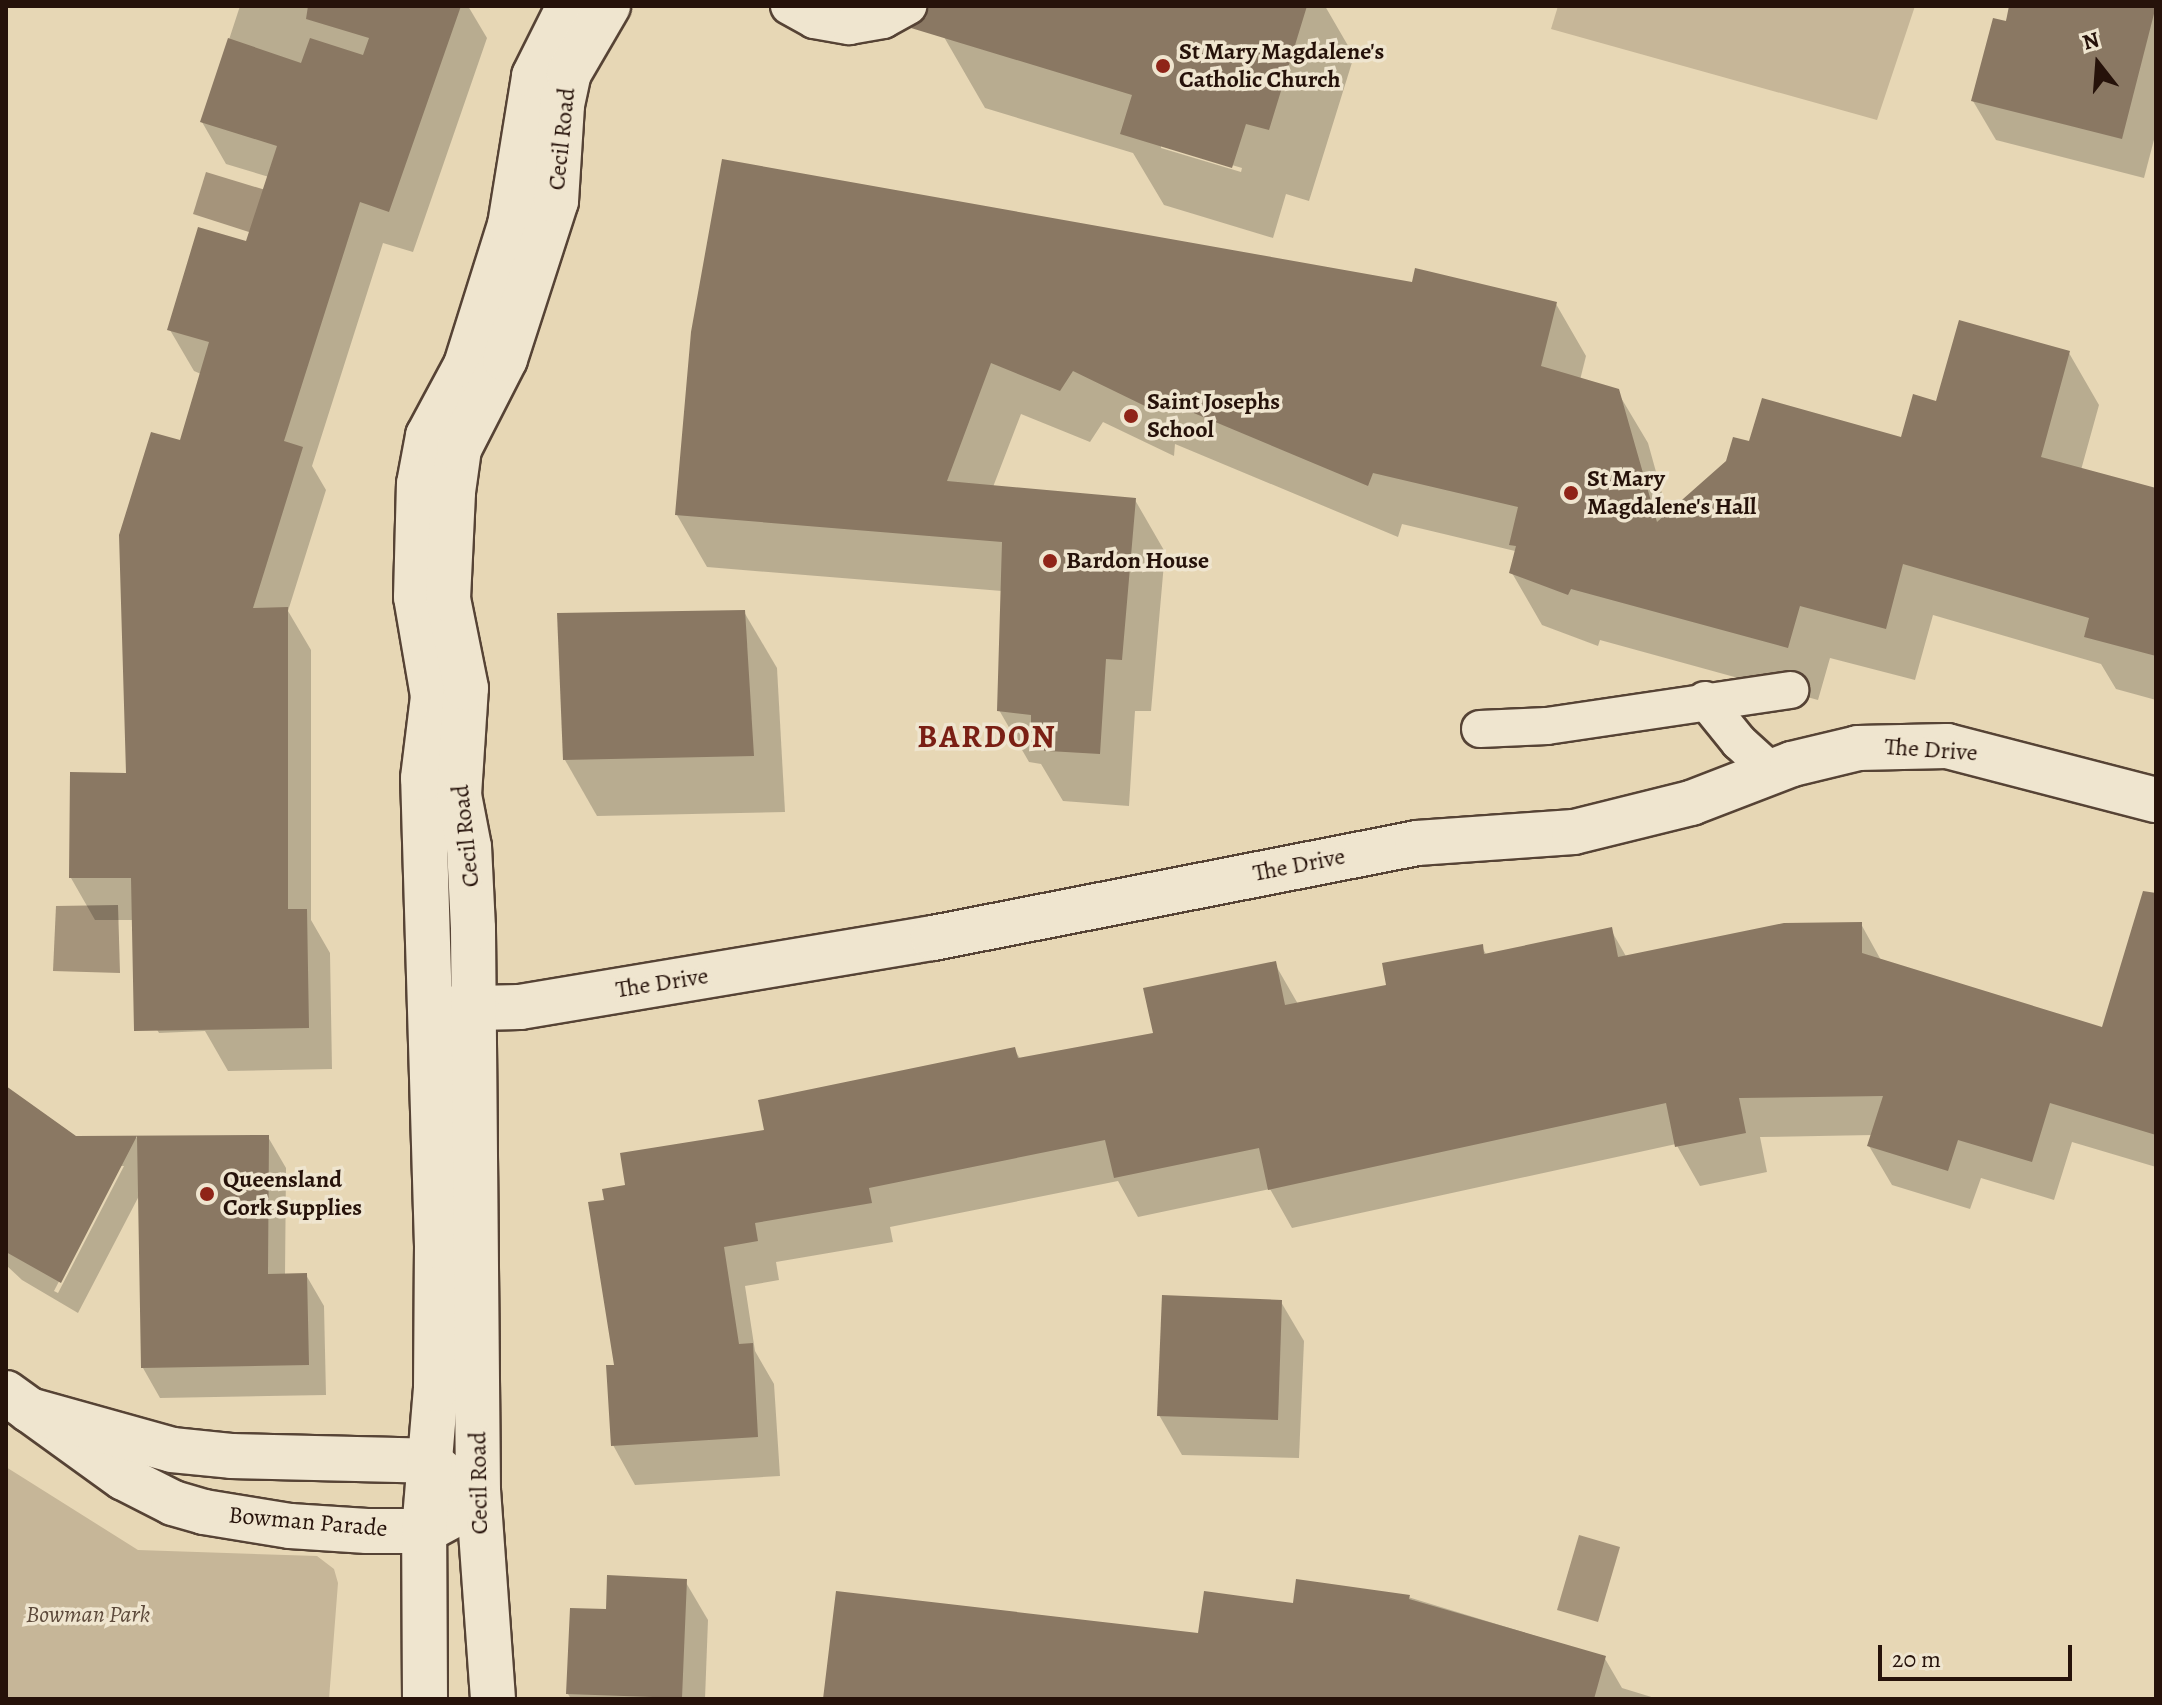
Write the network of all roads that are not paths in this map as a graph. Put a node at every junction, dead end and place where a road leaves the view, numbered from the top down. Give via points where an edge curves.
1 (569, 6) edge
2 (608, 6) edge
3 (789, 6) edge
4 (908, 6) edge
5 (1790, 690) dead end
6 (1705, 700) junction
7 (1480, 729) dead end
8 (1772, 772) junction
9 (2156, 800) edge
10 (454, 1009) junction
11 (18, 1402) edge
12 (429, 1461) junction
13 (479, 1502) junction
14 (424, 1531) junction
15 (425, 1699) edge
16 (493, 1699) edge

1 - 10 street, Cecil Road via 534,76 510,225 471,350 428,436 421,466 416,597 433,696 423,778
2 - 10 street, Cecil Road via 569,73 556,201 505,359 459,449 455,468 448,599 466,688 459,795 472,879
3 - 4 lane via 814,20 849,26 883,20
5 - 6 lane
6 - 7 lane via 1558,724
6 - 8 lane
8 - 9 street, The Drive via 1843,750 1947,746
8 - 10 street, The Drive via 1691,803 1574,832 1417,843 933,938 520,1007
10 - 12 street, Cecil Road
10 - 13 street, Cecil Road
11 - 12 street, Bowman Parade via 202,1454
11 - 14 street, Bowman Parade via 92,1457 173,1503 290,1526
12 - 13 street
12 - 14 street, Cecil Road
13 - 14 street
13 - 16 street, Cecil Road
14 - 15 street, Cecil Road

